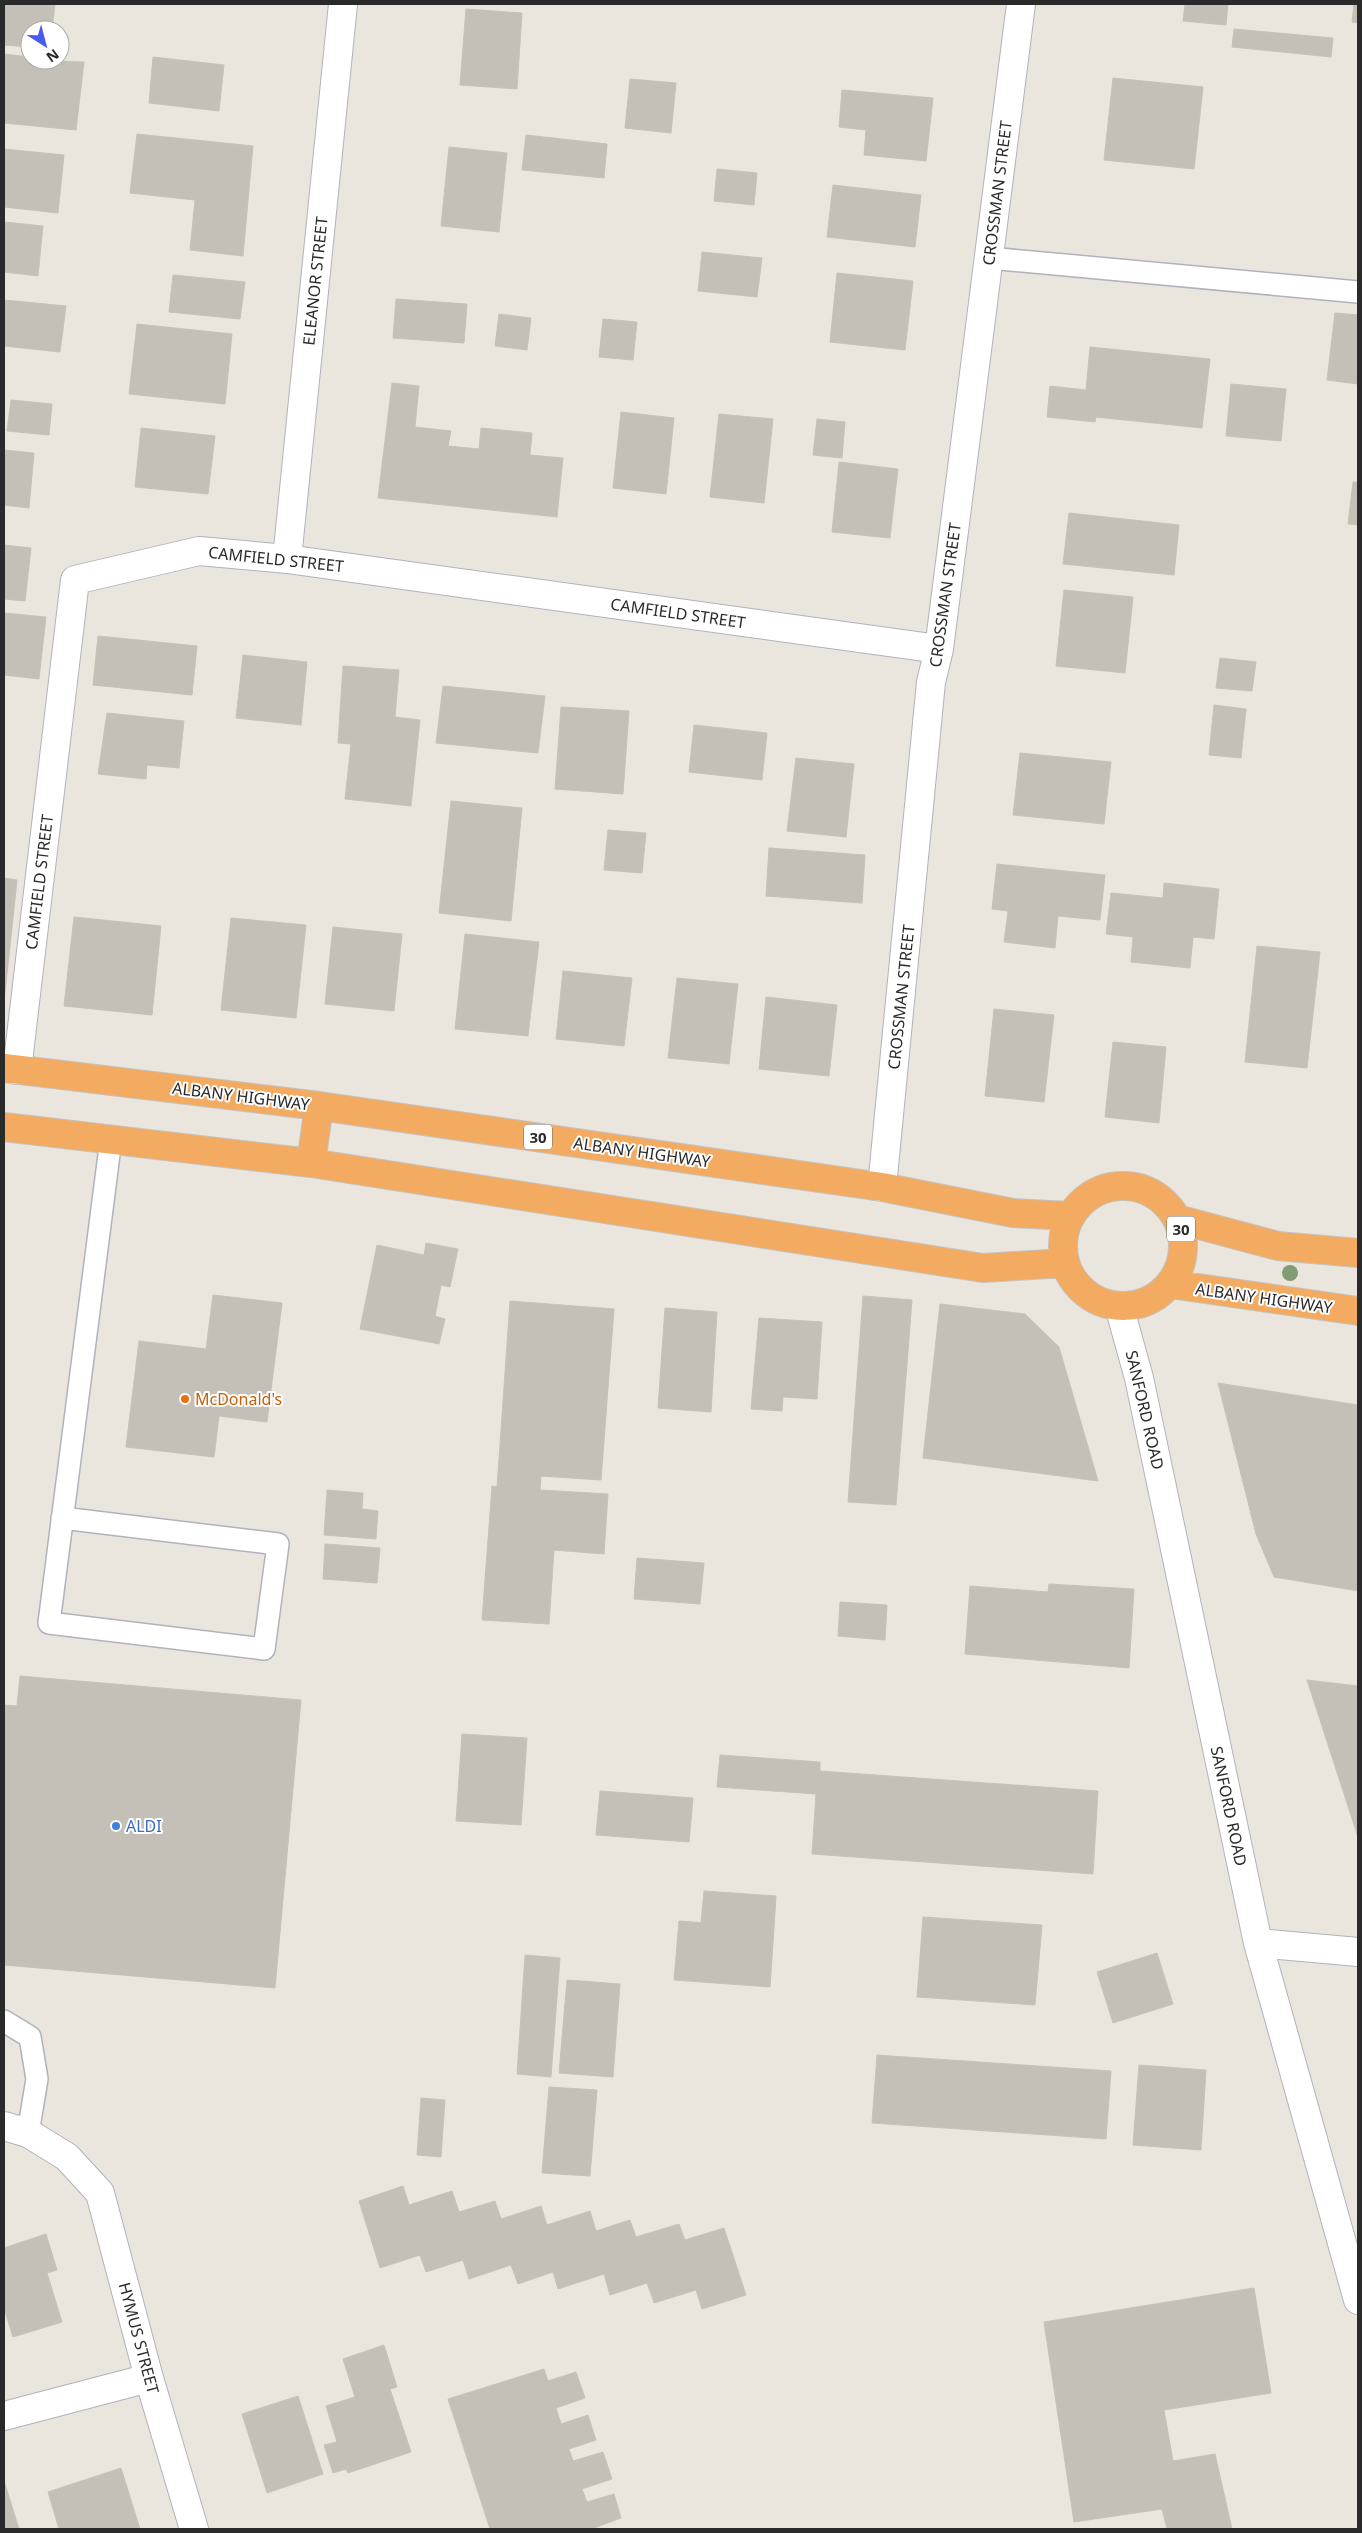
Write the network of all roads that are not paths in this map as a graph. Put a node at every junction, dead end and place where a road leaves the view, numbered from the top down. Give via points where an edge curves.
1 (343, 4) edge
2 (1021, 4) edge
3 (989, 258) junction
4 (1358, 292) edge
5 (287, 558) junction
6 (939, 649) junction
7 (10, 1069) edge
8 (319, 1106) junction
9 (4, 1127) edge
10 (111, 1139) junction
11 (311, 1163) junction
12 (882, 1187) junction
13 (1071, 1216) junction
14 (1177, 1219) junction
15 (1358, 1253) edge
16 (1065, 1263) junction
17 (1170, 1284) junction
18 (1119, 1306) junction
19 (1358, 1311) edge
20 (62, 1518) junction
21 (1258, 1943) junction
22 (1358, 1952) edge
23 (4, 2021) edge
24 (16, 2130) edge
25 (1358, 2300) edge
26 (149, 2378) junction
27 (4, 2416) edge
28 (194, 2529) edge

1 - 5 street, ELEANOR STREET
2 - 3 street, CROSSMAN STREET
3 - 4 lane
3 - 6 street, CROSSMAN STREET
5 - 6 street, CAMFIELD STREET
5 - 7 street, CAMFIELD STREET via 199,551 75,580
6 - 12 street, CROSSMAN STREET via 932,682
7 - 8 highway, ALBANY HIGHWAY / 30
8 - 11 highway
8 - 12 highway, ALBANY HIGHWAY / 30
9 - 10 highway
10 - 11 highway
10 - 20 lane
11 - 16 highway via 983,1268
12 - 13 highway, ALBANY HIGHWAY / 30 via 1013,1212
13 - 14 highway, 30 via 1094,1194 1125,1186 1156,1196
13 - 16 highway, 30 via 1063,1239
14 - 15 highway, 30 via 1278,1246
14 - 17 highway, 30 via 1183,1253
16 - 18 highway, 30 via 1082,1291 1096,1300
17 - 18 highway, 30 via 1147,1302
17 - 19 highway, ALBANY HIGHWAY
18 - 21 street, SANFORD ROAD via 1141,1388
20 - 20 lane via 49,1623 264,1649 278,1544
21 - 22 street
21 - 25 street, SANFORD ROAD
23 - 24 lane via 30,2037 37,2079
24 - 26 street, HYMUS STREET via 66,2157 100,2193
26 - 27 street
26 - 28 street, HYMUS STREET

